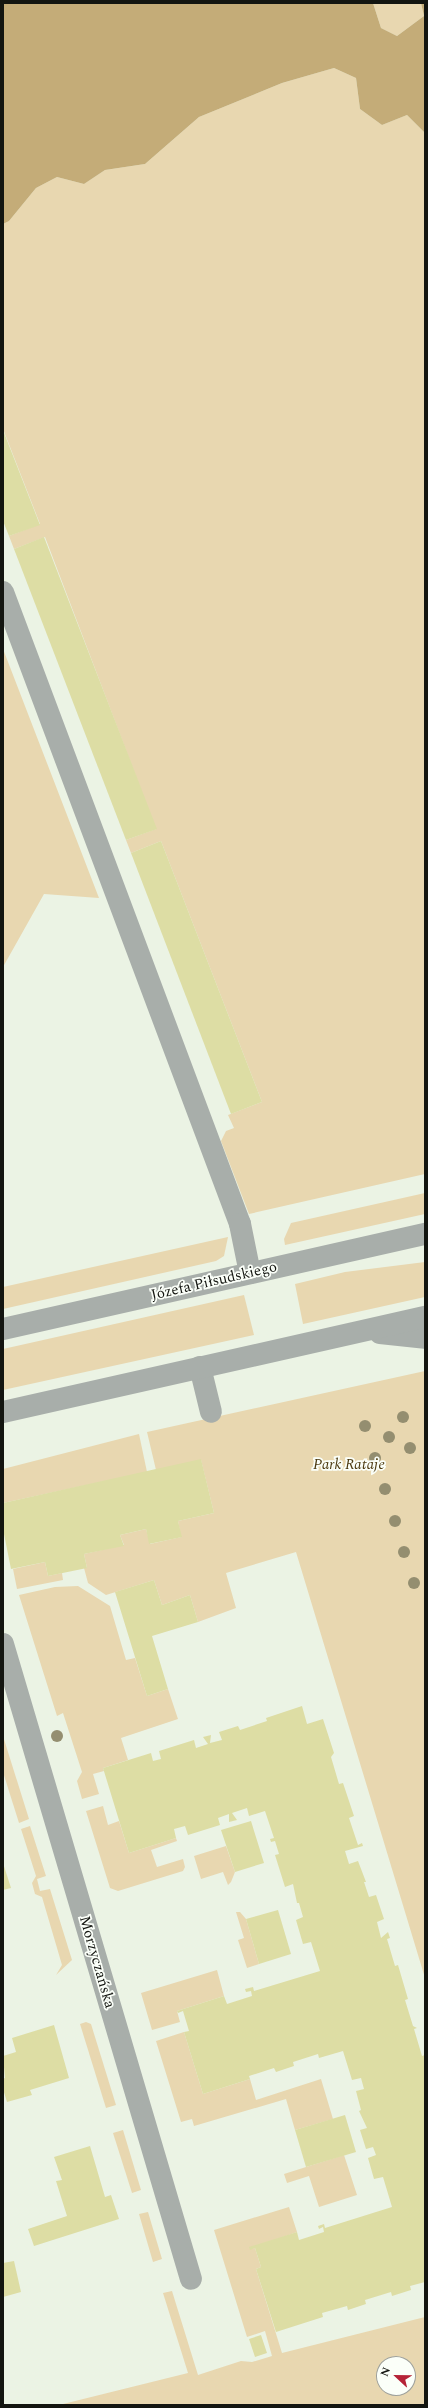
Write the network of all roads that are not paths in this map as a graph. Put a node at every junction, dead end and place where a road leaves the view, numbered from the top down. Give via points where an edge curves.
1 (3, 592) edge
2 (425, 1234) edge
3 (250, 1273) junction
4 (425, 1317) edge
5 (3, 1329) edge
6 (360, 1332) junction
7 (425, 1338) edge
8 (200, 1367) junction
9 (3, 1412) edge
10 (211, 1412) dead end
11 (3, 1644) edge
12 (191, 2280) dead end

1 - 3 street via 240,1224
2 - 3 street, Józefa Piłsudskiego
3 - 5 street, Józefa Piłsudskiego
4 - 6 street
6 - 7 street
6 - 8 street
8 - 9 street
8 - 10 street
11 - 12 street, Morzyczańska

